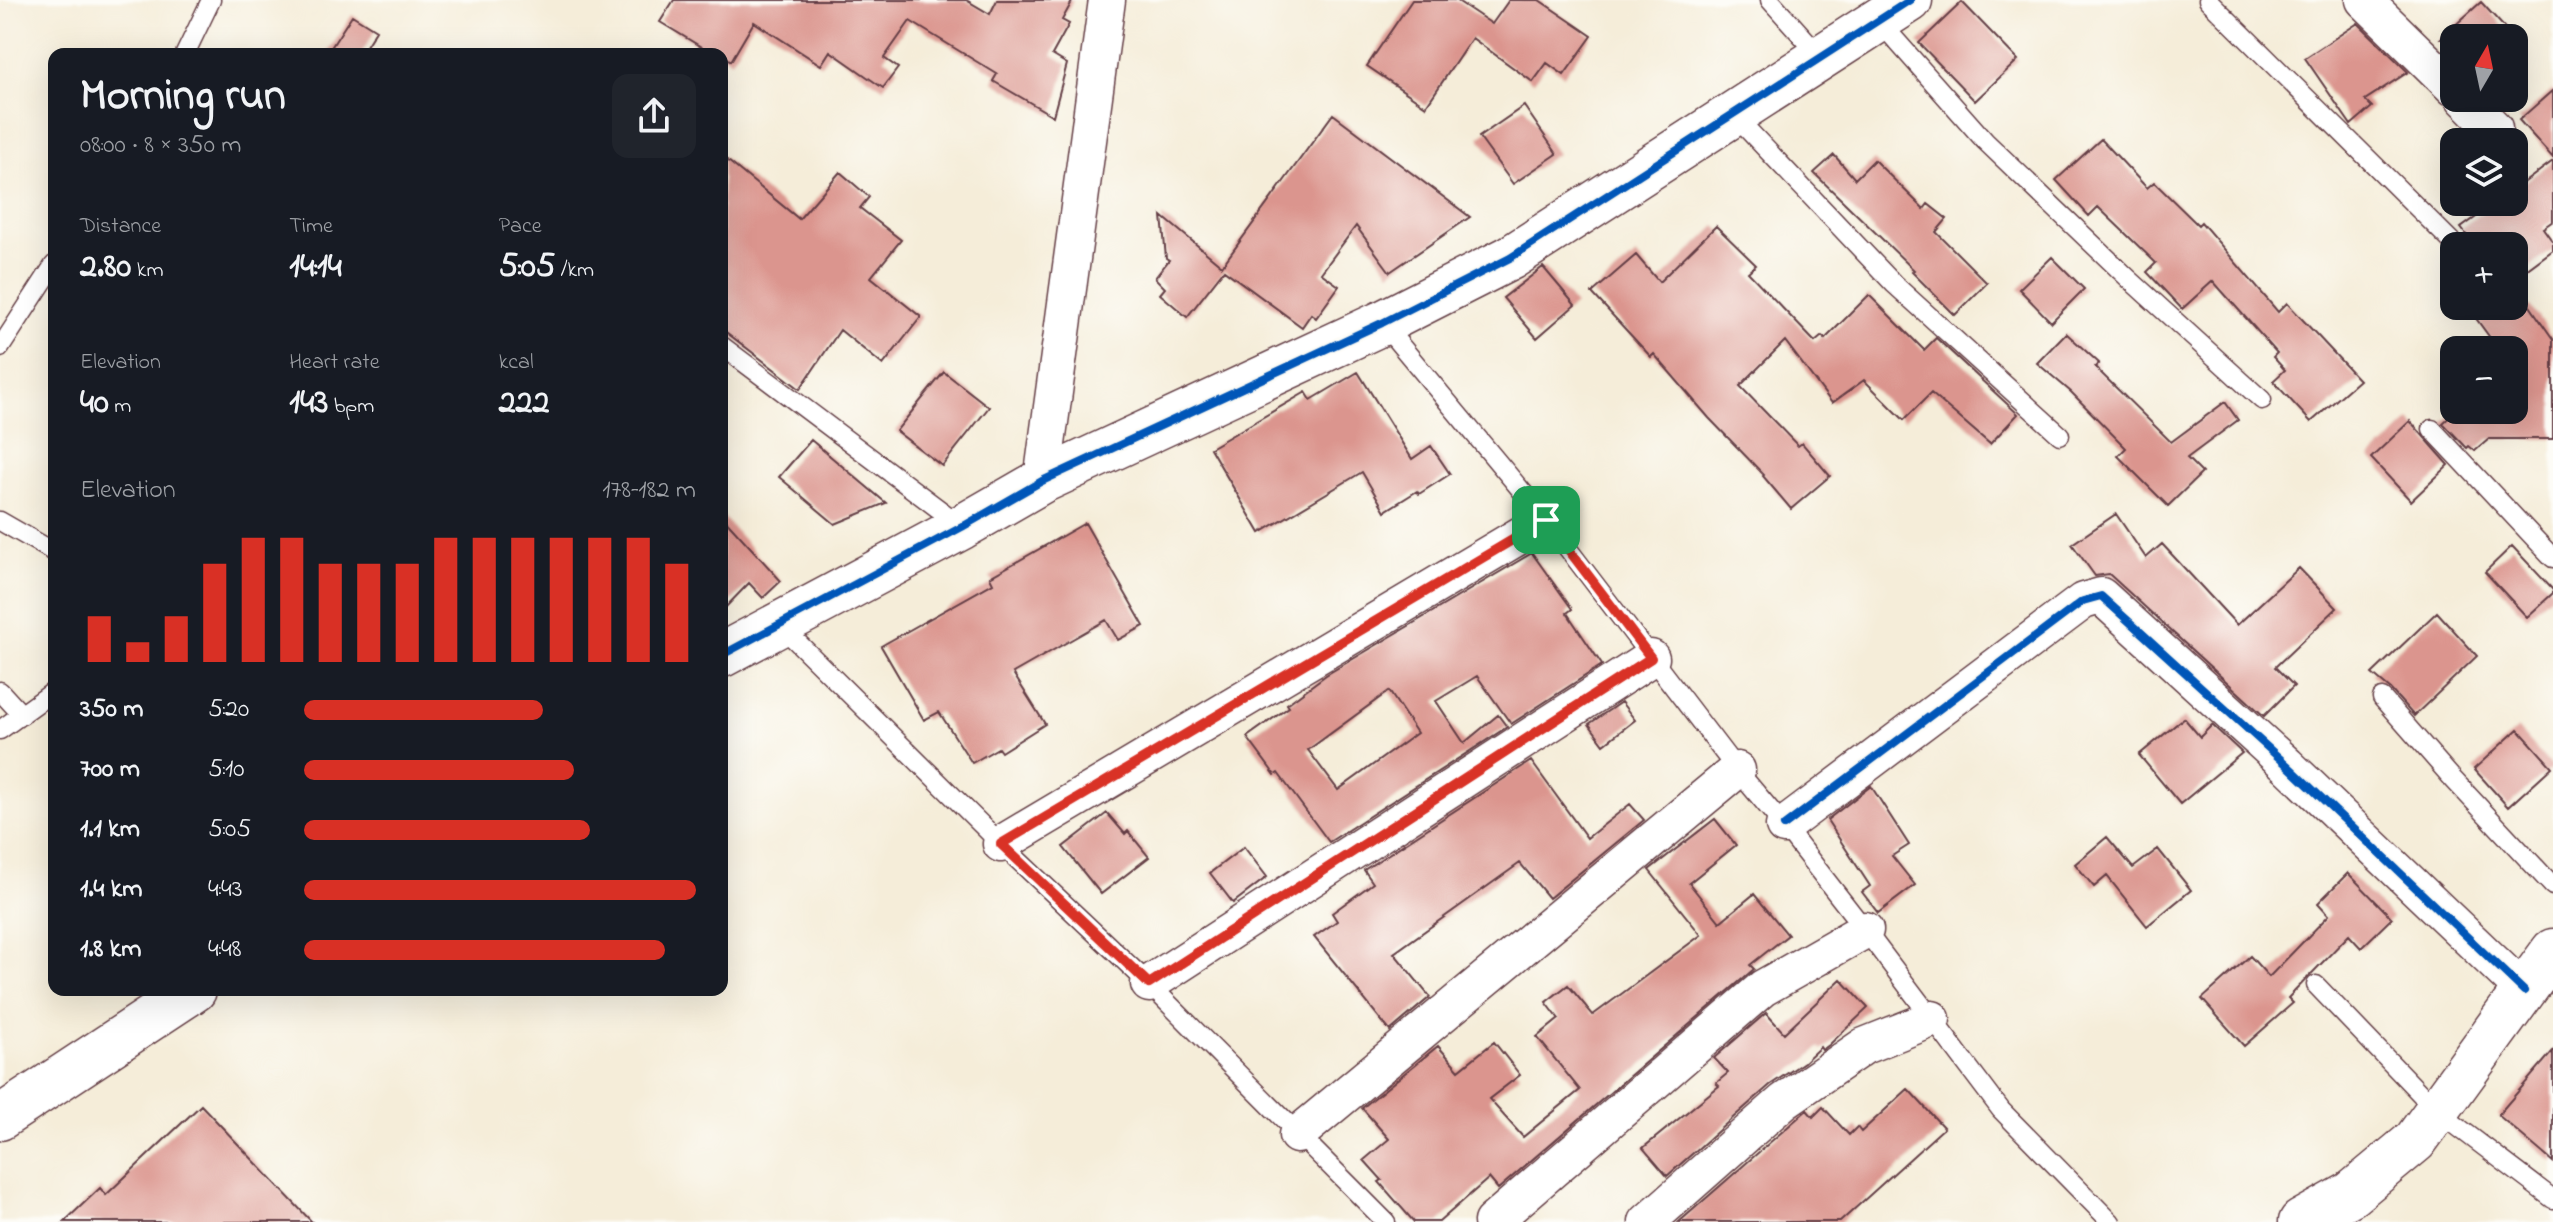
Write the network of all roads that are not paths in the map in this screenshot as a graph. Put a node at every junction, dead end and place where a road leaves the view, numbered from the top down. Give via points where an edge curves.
1 (211, 0) edge
2 (1107, 0) edge
3 (1770, 0) edge
4 (2208, 0) edge
5 (2364, 0) edge
6 (1894, 10) edge
7 (188, 48) edge
8 (1821, 57) junction
9 (2440, 74) edge
10 (2478, 112) edge
11 (1732, 113) junction
12 (2494, 128) dead end
13 (2442, 232) edge
14 (48, 274) edge
15 (1382, 323) junction
16 (0, 348) edge
17 (728, 351) edge
18 (2262, 400) dead end
19 (2432, 429) dead end
20 (2060, 435) dead end
21 (1042, 481) junction
22 (1546, 520) junction
23 (0, 521) edge
24 (962, 527) junction
25 (48, 549) edge
26 (2553, 558) edge
27 (780, 625) junction
28 (728, 652) edge
29 (1651, 658) junction
30 (0, 691) edge
31 (48, 696) edge
32 (2382, 698) dead end
33 (22, 715) junction
34 (0, 730) edge
35 (1737, 770) junction
36 (1784, 826) junction
37 (1001, 844) junction
38 (2553, 886) edge
39 (1865, 930) junction
40 (2553, 951) edge
41 (1149, 984) junction
42 (2316, 985) dead end
43 (2524, 991) junction
44 (185, 996) edge
45 (1932, 1019) junction
46 (2437, 1111) junction
47 (0, 1118) edge
48 (1297, 1135) junction
49 (2553, 1199) edge
50 (1386, 1222) edge
51 (1492, 1222) edge
52 (1647, 1222) edge
53 (2111, 1222) edge
54 (2301, 1222) edge

1 - 7 lane
2 - 21 street
3 - 8 lane
4 - 13 lane
5 - 9 street
6 - 8 street
6 - 18 lane via 1985,141
8 - 11 street
10 - 12 street
11 - 15 street via 1510,258
11 - 20 lane via 1894,284
14 - 16 lane
15 - 21 street
15 - 22 lane
17 - 24 lane
19 - 26 lane
21 - 24 street
22 - 29 lane
22 - 37 street
23 - 25 lane
24 - 27 street
27 - 28 street
27 - 37 lane
29 - 35 lane
29 - 41 street
30 - 33 lane
31 - 33 lane
32 - 38 lane
33 - 34 lane
35 - 36 lane
35 - 48 street
36 - 39 lane
36 - 43 street via 2083,601 2101,596
37 - 41 lane
39 - 45 lane
39 - 51 street via 1763,988
40 - 43 street
41 - 48 lane
42 - 46 lane
43 - 46 street
44 - 47 street
45 - 52 street via 1864,1046 1796,1093
45 - 53 lane via 2001,1110
46 - 49 lane
46 - 54 street via 2415,1141 2351,1194
48 - 50 lane

